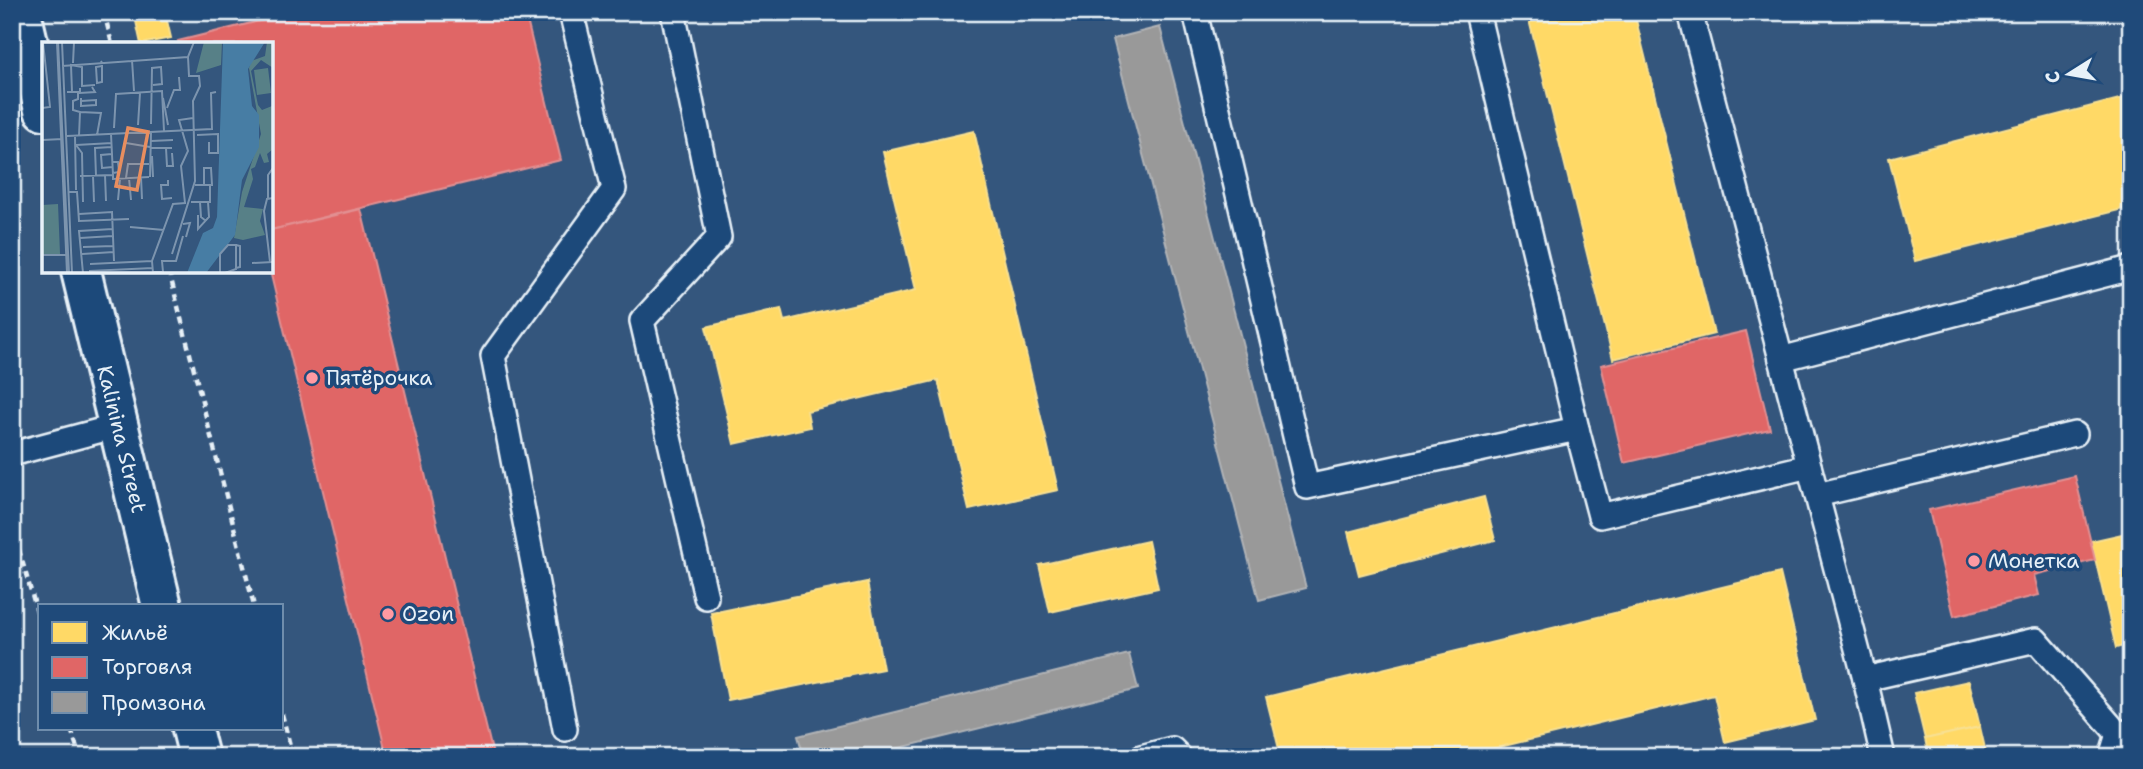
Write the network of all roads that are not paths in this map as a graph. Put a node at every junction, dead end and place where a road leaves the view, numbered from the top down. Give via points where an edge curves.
1 (21, 12) edge
2 (571, 12) edge
3 (673, 12) edge
4 (1477, 12) edge
5 (1690, 12) edge
6 (1197, 13) edge
7 (42, 101) edge
8 (2131, 268) edge
9 (81, 273) edge
10 (1781, 359) junction
11 (117, 425) junction
12 (1577, 429) junction
13 (2075, 434) dead end
14 (12, 454) edge
15 (1809, 466) junction
16 (1817, 495) junction
17 (706, 597) dead end
18 (162, 604) edge
19 (1865, 679) junction
20 (565, 729) dead end
21 (192, 730) edge
22 (2124, 732) edge
23 (199, 757) edge
24 (1140, 757) edge
25 (1180, 757) edge
26 (1883, 757) edge
27 (2111, 757) edge

1 - 7 street
2 - 20 lane via 614,189 493,356
3 - 17 lane via 719,237 642,321
4 - 12 lane
5 - 10 lane
6 - 12 lane via 1307,487
8 - 10 lane
9 - 11 street, Kalinina Street
10 - 15 lane
11 - 14 lane
11 - 18 street, Kalinina Street
12 - 15 lane via 1600,516
13 - 16 lane
15 - 16 lane
16 - 19 lane
19 - 22 lane via 2036,640
19 - 26 lane
21 - 23 street
22 - 27 lane
24 - 25 lane via 1172,749

